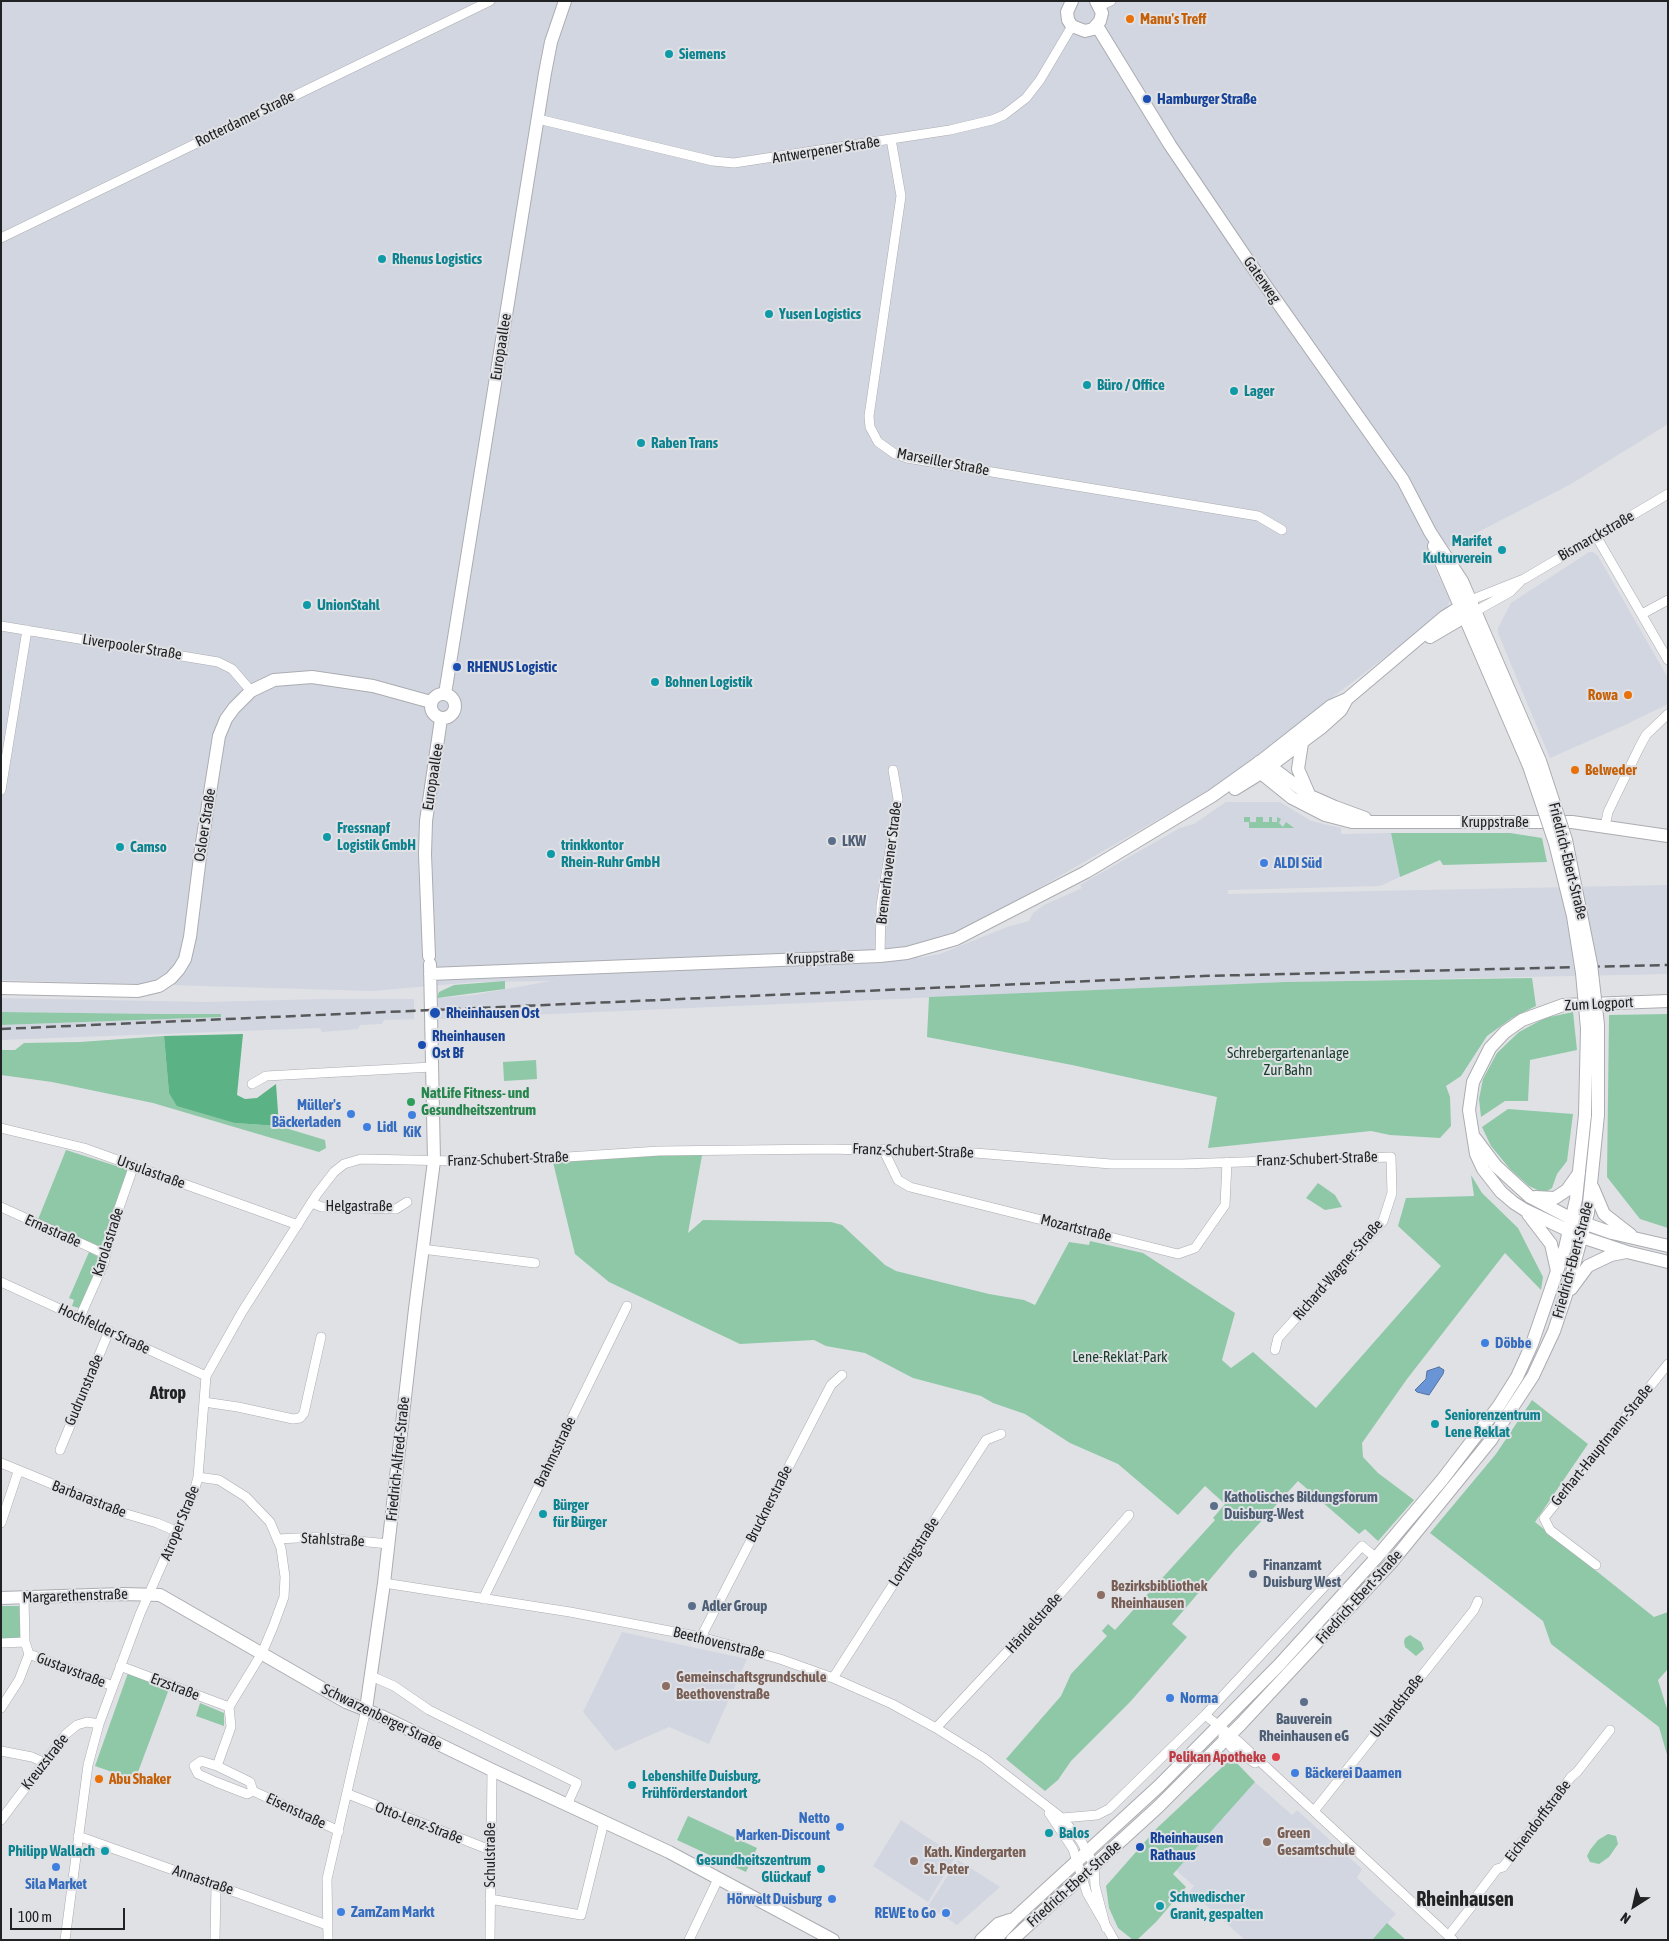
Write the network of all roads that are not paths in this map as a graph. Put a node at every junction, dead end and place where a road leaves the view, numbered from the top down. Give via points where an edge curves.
1 (490, 1) edge
2 (565, 1) edge
3 (1072, 1) edge
4 (1102, 3) edge
5 (1072, 26) junction
6 (1097, 26) junction
7 (538, 119) junction
8 (891, 139) junction
9 (1, 238) edge
10 (1668, 494) edge
11 (1282, 530) dead end
12 (1596, 536) junction
13 (1668, 600) edge
14 (1468, 609) junction
15 (1642, 614) junction
16 (1, 626) edge
17 (27, 630) junction
18 (1668, 660) edge
19 (251, 691) junction
20 (445, 694) junction
21 (1347, 699) junction
22 (431, 702) junction
23 (1668, 714) edge
24 (441, 718) junction
25 (1302, 743) junction
26 (1535, 763) junction
27 (1263, 765) junction
28 (892, 770) dead end
29 (1, 790) edge
30 (1310, 796) junction
31 (1381, 822) junction
32 (1604, 826) junction
33 (1668, 836) edge
34 (880, 956) junction
35 (429, 965) junction
36 (1, 988) edge
37 (1668, 1001) edge
38 (432, 1067) junction
39 (252, 1084) dead end
40 (1, 1128) edge
41 (1475, 1138) junction
42 (883, 1149) junction
43 (1391, 1157) joint
44 (434, 1161) junction
45 (1227, 1162) junction
46 (134, 1165) junction
47 (1580, 1171) junction
48 (1592, 1186) junction
49 (1530, 1197) junction
50 (312, 1202) junction
51 (407, 1202) dead end
52 (1, 1207) edge
53 (1525, 1210) junction
54 (298, 1225) junction
55 (1570, 1225) junction
56 (1584, 1230) junction
57 (1635, 1238) junction
58 (1668, 1246) edge
59 (422, 1249) junction
60 (1627, 1252) junction
61 (105, 1254) junction
62 (1668, 1262) edge
63 (535, 1263) dead end
64 (1557, 1272) junction
65 (1, 1282) edge
66 (1566, 1295) junction
67 (627, 1306) dead end
68 (80, 1317) junction
69 (109, 1331) junction
70 (321, 1337) dead end
71 (1275, 1350) dead end
72 (1668, 1364) edge
73 (206, 1376) junction
74 (842, 1376) dead end
75 (204, 1402) junction
76 (1001, 1434) dead end
77 (60, 1450) dead end
78 (1, 1463) edge
79 (18, 1472) junction
80 (198, 1477) junction
81 (1129, 1515) dead end
82 (1, 1523) edge
83 (178, 1532) junction
84 (278, 1539) junction
85 (389, 1544) junction
86 (1376, 1558) junction
87 (1596, 1565) dead end
88 (384, 1583) junction
89 (149, 1594) junction
90 (1, 1598) edge
91 (24, 1598) junction
92 (482, 1598) junction
93 (1478, 1601) dead end
94 (701, 1637) junction
95 (25, 1642) junction
96 (1, 1643) edge
97 (262, 1653) junction
98 (29, 1654) junction
99 (120, 1666) junction
100 (371, 1676) junction
101 (833, 1678) junction
102 (113, 1686) junction
103 (229, 1707) junction
104 (1, 1708) edge
105 (366, 1709) junction
106 (1205, 1716) junction
107 (99, 1724) junction
108 (1218, 1727) junction
109 (936, 1728) junction
110 (1610, 1730) dead end
111 (1228, 1738) junction
112 (1, 1751) edge
113 (43, 1762) junction
114 (217, 1766) junction
115 (492, 1770) junction
116 (253, 1791) junction
117 (348, 1794) junction
118 (567, 1804) junction
119 (1047, 1808) junction
120 (1314, 1811) junction
121 (1062, 1818) junction
122 (1, 1820) edge
123 (604, 1822) junction
124 (339, 1831) junction
125 (78, 1836) junction
126 (490, 1850) junction
127 (1089, 1852) junction
128 (1078, 1861) junction
129 (1094, 1865) junction
130 (1082, 1875) junction
131 (718, 1879) junction
132 (216, 1885) junction
133 (490, 1899) junction
134 (1015, 1918) junction
135 (327, 1925) junction
136 (1106, 1928) junction
137 (1451, 1937) edge
138 (821, 1938) edge
139 (65, 1940) edge
140 (215, 1940) edge
141 (328, 1940) edge
142 (490, 1940) edge
143 (689, 1940) edge
144 (833, 1940) edge
145 (981, 1940) edge
146 (995, 1940) edge
147 (1012, 1940) edge
148 (1114, 1940) edge

1 - 9 street, Rotterdamer Straße
2 - 7 main road, Europaallee via 551,42
3 - 5 main road via 1067,12
4 - 6 main road
5 - 6 main road via 1085,31
5 - 8 street, Antwerpener Straße via 1040,80 1026,98 1004,115 966,126
6 - 14 main road, Gaterweg via 1186,168 1403,480 1430,532 1453,566
7 - 8 street, Antwerpener Straße via 713,161 734,163
7 - 20 main road, Europaallee
8 - 11 street, Marseiller Straße via 901,196 869,416 870,427 878,442 906,458 1258,516
10 - 12 street, Bismarckstraße
12 - 14 street, Bismarckstraße
12 - 15 street
13 - 15 street
14 - 21 main road, Bismarckstraße via 1409,648
14 - 26 main road, Friedrich-Ebert-Straße
15 - 18 street
16 - 17 street, Liverpooler Straße
17 - 19 street, Liverpooler Straße via 218,662 232,669
17 - 29 street
19 - 22 main road, Osloer Straße via 274,680 312,677 373,686
19 - 36 main road, Osloer Straße via 226,719 220,736 190,937 179,969 159,986 138,991
20 - 22 main road via 436,696
20 - 24 main road via 453,699 455,709 451,716
21 - 25 main road, Bismarckstraße via 1341,710
21 - 27 main road, Bismarckstraße via 1331,706
22 - 24 main road via 432,713
23 - 32 street via 1646,735
24 - 35 main road, Europaallee via 426,821
25 - 27 main road, Bismarckstraße
25 - 30 main road via 1298,769
26 - 47 main road, Friedrich-Ebert-Straße, bridge via 1575,925 1582,972 1587,1030
26 - 48 main road, Friedrich-Ebert-Straße, bridge via 1566,840 1591,964 1598,1025 1598,1115
27 - 30 main road, Kruppstraße
27 - 31 main road, Kruppstraße via 1292,798 1324,815 1352,822
27 - 34 main road, Kruppstraße via 1193,813 1177,817 1086,872 956,939 907,953
28 - 34 street, Bremerhavener Straße via 898,799 881,906
30 - 31 main road, Kruppstraße via 1335,808
31 - 32 main road, Kruppstraße via 1572,822
32 - 33 main road, Kruppstraße
34 - 35 main road, Kruppstraße
35 - 38 main road, Friedrich-Alfred-Straße
37 - 41 main road, Zum Logport via 1563,1005 1522,1020 1505,1032 1478,1068 1472,1088 1469,1110
38 - 39 street via 266,1076
38 - 44 main road, Friedrich-Alfred-Straße
40 - 46 street, Ursulastraße via 84,1148
41 - 49 main road, Zum Logport via 1496,1166
41 - 53 main road, Zum Logport via 1476,1154 1483,1169 1501,1192
42 - 44 street, Franz-Schubert-Straße via 659,1151
42 - 45 street, Franz-Schubert-Straße via 1111,1164
42 - 45 street, Mozartstraße via 898,1180 910,1187 1178,1254 1195,1248 1226,1205
43 - 45 street, Franz-Schubert-Straße
43 - 71 street, Richard-Wagner-Straße via 1392,1193 1383,1221 1278,1338
44 - 50 street, Atroper Straße via 361,1159 344,1164 326,1181
44 - 59 main road, Friedrich-Alfred-Straße
46 - 54 street, Ursulastraße
46 - 61 street, Karolastraße
47 - 49 main road via 1567,1190 1555,1198
47 - 55 main road, Friedrich-Ebert-Straße
48 - 56 main road, Friedrich-Ebert-Straße
48 - 57 main road via 1604,1214
49 - 55 main road, Zum Logport
50 - 51 street, Helgastraße via 322,1207 396,1209
50 - 54 street, Atroper Straße
52 - 61 street, Ernastraße
53 - 55 main road, Zum Logport
53 - 64 main road via 1551,1244
54 - 73 street, Atroper Straße via 225,1340
55 - 56 main road
55 - 64 main road, Friedrich-Ebert-Straße
56 - 57 main road
56 - 60 main road
56 - 66 main road, Friedrich-Ebert-Straße
57 - 58 main road
59 - 63 street
59 - 85 main road, Friedrich-Alfred-Straße
60 - 62 main road
60 - 66 main road via 1605,1257 1588,1266
61 - 68 street, Karolastraße
64 - 86 main road, Friedrich-Ebert-Straße via 1532,1344 1507,1393 1476,1437
65 - 68 street, Hochfelder Straße
66 - 111 main road, Friedrich-Ebert-Straße via 1533,1376 1491,1440 1391,1563
67 - 92 street, Brahmsstraße
68 - 69 street, Hochfelder Straße
69 - 73 street, Hochfelder Straße
69 - 77 street, Gudrunstraße
70 - 75 street via 304,1413 300,1418
72 - 87 street, Gerhart-Hauptmann-Straße via 1544,1518 1550,1530
73 - 75 street, Atroper Straße
74 - 94 street, Brucknerstraße via 823,1400
75 - 80 street, Atroper Straße
76 - 101 street, Lortzingstraße via 986,1440
78 - 79 street, Barbarastraße
79 - 82 street
79 - 83 street, Barbarastraße
80 - 83 street, Atroper Straße
80 - 84 street via 220,1480 246,1497 270,1522
81 - 109 street, Händelstraße
83 - 89 street, Atroper Straße
84 - 85 street, Stahlstraße via 316,1538
84 - 97 street via 285,1578 284,1597
85 - 88 main road, Friedrich-Alfred-Straße
86 - 106 street, Friedrich-Ebert-Straße via 1362,1546
86 - 108 main road, Friedrich-Ebert-Straße
88 - 92 street, Beethovenstraße
88 - 100 main road, Friedrich-Alfred-Straße
89 - 91 main road, Margarethenstraße
89 - 97 main road, Schwarzenberger Straße via 170,1600
89 - 99 street, Atroper Straße
90 - 91 main road, Margarethenstraße
91 - 95 street
92 - 94 street, Beethovenstraße
93 - 120 street, Uhlandstraße
94 - 101 street, Beethovenstraße via 772,1656
95 - 96 street
95 - 98 street
97 - 103 street
97 - 105 main road, Schwarzenberger Straße via 346,1702
98 - 102 street, Gustavstraße
98 - 104 street via 19,1680
99 - 102 street, Atroper Straße
99 - 103 street, Erzstraße
100 - 105 main road, Friedrich-Alfred-Straße
100 - 118 street, Schwarzenberger Straße via 394,1686 429,1710 577,1783
101 - 109 street, Beethovenstraße
102 - 107 street, Atroper Straße
103 - 114 street via 231,1727
105 - 115 main road, Schwarzenberger Straße
105 - 117 street, Friedrich-Alfred-Straße
106 - 108 street
106 - 121 street, Friedrich-Ebert-Straße via 1108,1809 1097,1815
107 - 113 street, Kreuzstraße via 87,1722 76,1725
107 - 125 street, Atroper Straße via 83,1789
108 - 111 street
108 - 127 main road, Friedrich-Ebert-Straße
109 - 119 street, Beethovenstraße via 984,1758
110 - 137 street, Eichendorffstraße via 1503,1867 1497,1869 1481,1889
111 - 120 street
111 - 129 main road, Friedrich-Ebert-Straße
112 - 113 street
113 - 122 street, Kreuzstraße
114 - 116 street, Eisenstraße via 250,1782
114 - 116 street, Eisenstraße via 201,1761 194,1766 198,1774 216,1782 247,1794
115 - 118 main road, Schwarzenberger Straße
115 - 126 street, Schulstraße
116 - 124 street, Eisenstraße
117 - 124 street, Friedrich-Alfred-Straße
117 - 126 street, Otto-Lenz-Straße
118 - 123 main road, Schwarzenberger Straße
119 - 121 street, Beethovenstraße
119 - 128 street, Beethovenstraße
120 - 137 street
121 - 127 street, Beethovenstraße
123 - 131 main road, Schwarzenberger Straße
123 - 133 street via 581,1915
124 - 135 street, Friedrich-Alfred-Straße via 327,1879
125 - 132 street, Annastraße
125 - 139 street, Atroper Straße
126 - 133 street, Schulstraße
127 - 128 main road, Friedrich-Ebert-Straße
127 - 129 street, Beethovenstraße
128 - 130 street, Beethovenstraße
128 - 134 main road, Friedrich-Ebert-Straße
129 - 130 main road, Friedrich-Ebert-Straße
129 - 136 street, Beethovenstraße via 1095,1886
130 - 136 street, Beethovenstraße via 1087,1893
130 - 147 main road, Friedrich-Ebert-Straße
131 - 138 main road, Schwarzenberger Straße
131 - 143 street
132 - 135 street, Annastraße
132 - 140 street
133 - 142 street, Schulstraße
134 - 145 main road, Friedrich-Ebert-Straße via 998,1924
134 - 146 main road, Friedrich-Ebert-Straße
135 - 141 street, Friedrich-Alfred-Straße
136 - 148 street
138 - 144 main road, Schwarzenberger Straße

